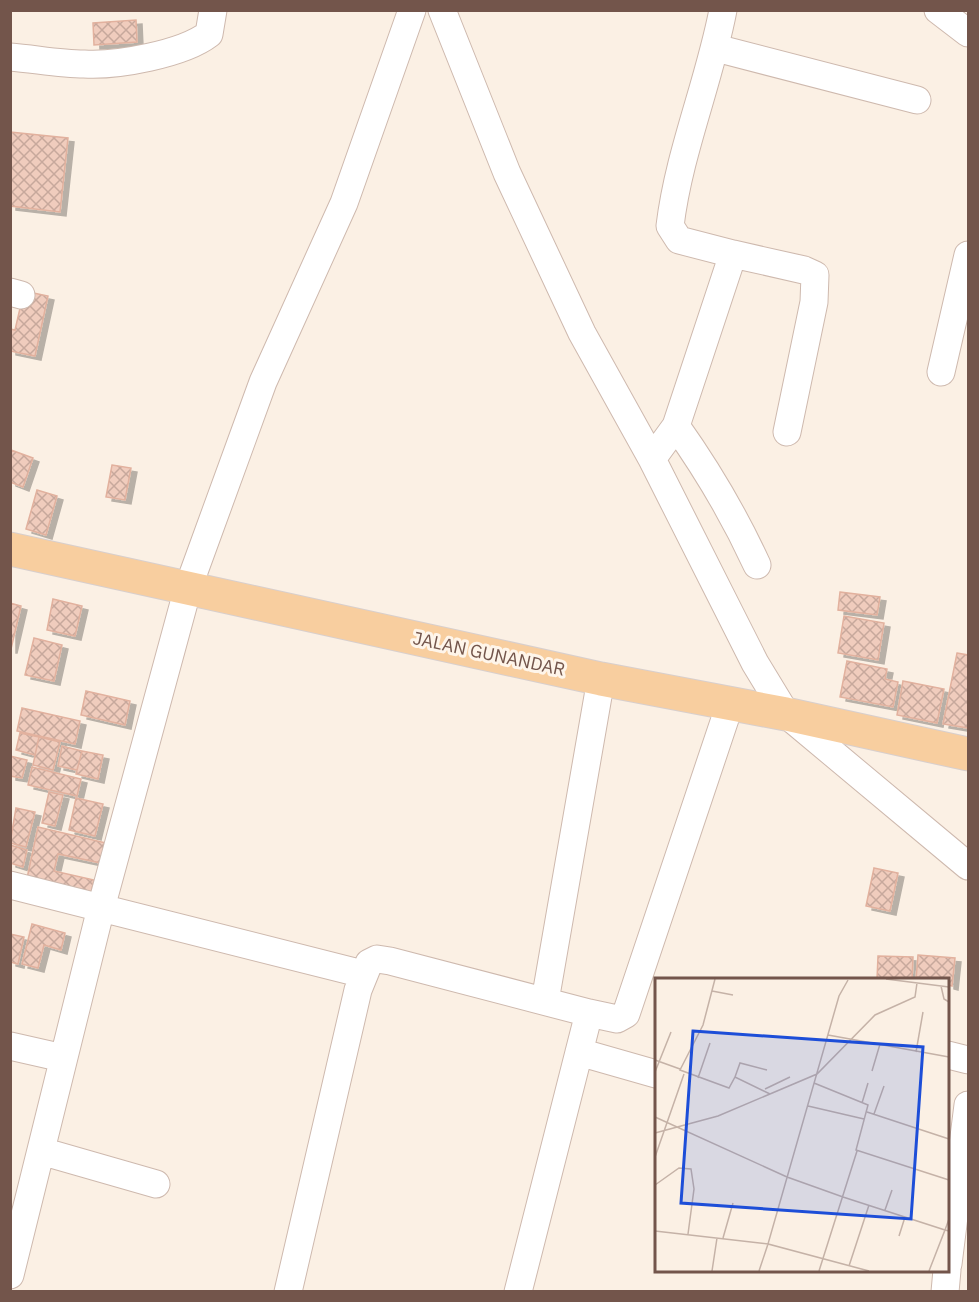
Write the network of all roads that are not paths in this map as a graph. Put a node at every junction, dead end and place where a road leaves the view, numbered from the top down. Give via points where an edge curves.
1 (213, 10) edge
2 (412, 10) edge
3 (441, 10) edge
4 (723, 10) edge
5 (938, 10) edge
6 (969, 33) edge
7 (716, 48) junction
8 (10, 57) edge
9 (917, 100) dead end
10 (733, 254) junction
11 (969, 255) edge
12 (941, 372) dead end
13 (676, 426) junction
14 (787, 432) dead end
15 (652, 459) junction
16 (10, 549) edge
17 (757, 565) dead end
18 (188, 588) junction
19 (602, 679) junction
20 (730, 704) junction
21 (786, 714) junction
22 (969, 754) edge
23 (969, 867) edge
24 (10, 885) edge
25 (101, 908) junction
26 (363, 974) junction
27 (648, 981) edge
28 (546, 1001) junction
29 (590, 1013) junction
30 (10, 1046) edge
31 (579, 1052) junction
32 (949, 1055) edge
33 (63, 1058) junction
34 (969, 1060) edge
35 (655, 1073) edge
36 (969, 1105) edge
37 (41, 1151) junction
38 (156, 1184) dead end
39 (949, 1256) edge
40 (949, 1264) edge
41 (969, 1266) edge
42 (11, 1272) edge
43 (947, 1272) edge
44 (288, 1292) edge
45 (518, 1292) edge
46 (945, 1292) edge

1 - 8 street via 209,34 198,42 137,58 86,65
2 - 18 street via 344,203 263,381
3 - 15 street via 507,173 582,333
4 - 7 street
5 - 6 street
7 - 9 street
7 - 10 street via 674,193 670,226 680,240
10 - 13 street
10 - 14 street via 815,275 814,302
11 - 12 street
13 - 15 street
13 - 17 street via 711,475
15 - 21 street via 755,663
16 - 18 main road, JALAN GUNANDAR
18 - 19 main road, JALAN GUNANDAR
18 - 25 street
19 - 20 main road, JALAN GUNANDAR
19 - 28 street
20 - 21 main road, JALAN GUNANDAR
20 - 27 street
21 - 22 main road, JALAN GUNANDAR
21 - 23 street
24 - 25 street
25 - 26 street
25 - 33 street
26 - 28 street via 369,963 377,959
26 - 44 street
27 - 29 street via 626,1014 617,1018
28 - 29 street
29 - 31 street
30 - 33 street
31 - 35 street
31 - 45 street
32 - 34 street
33 - 37 street
36 - 39 street
37 - 38 street
37 - 42 street
40 - 41 street
43 - 46 street

